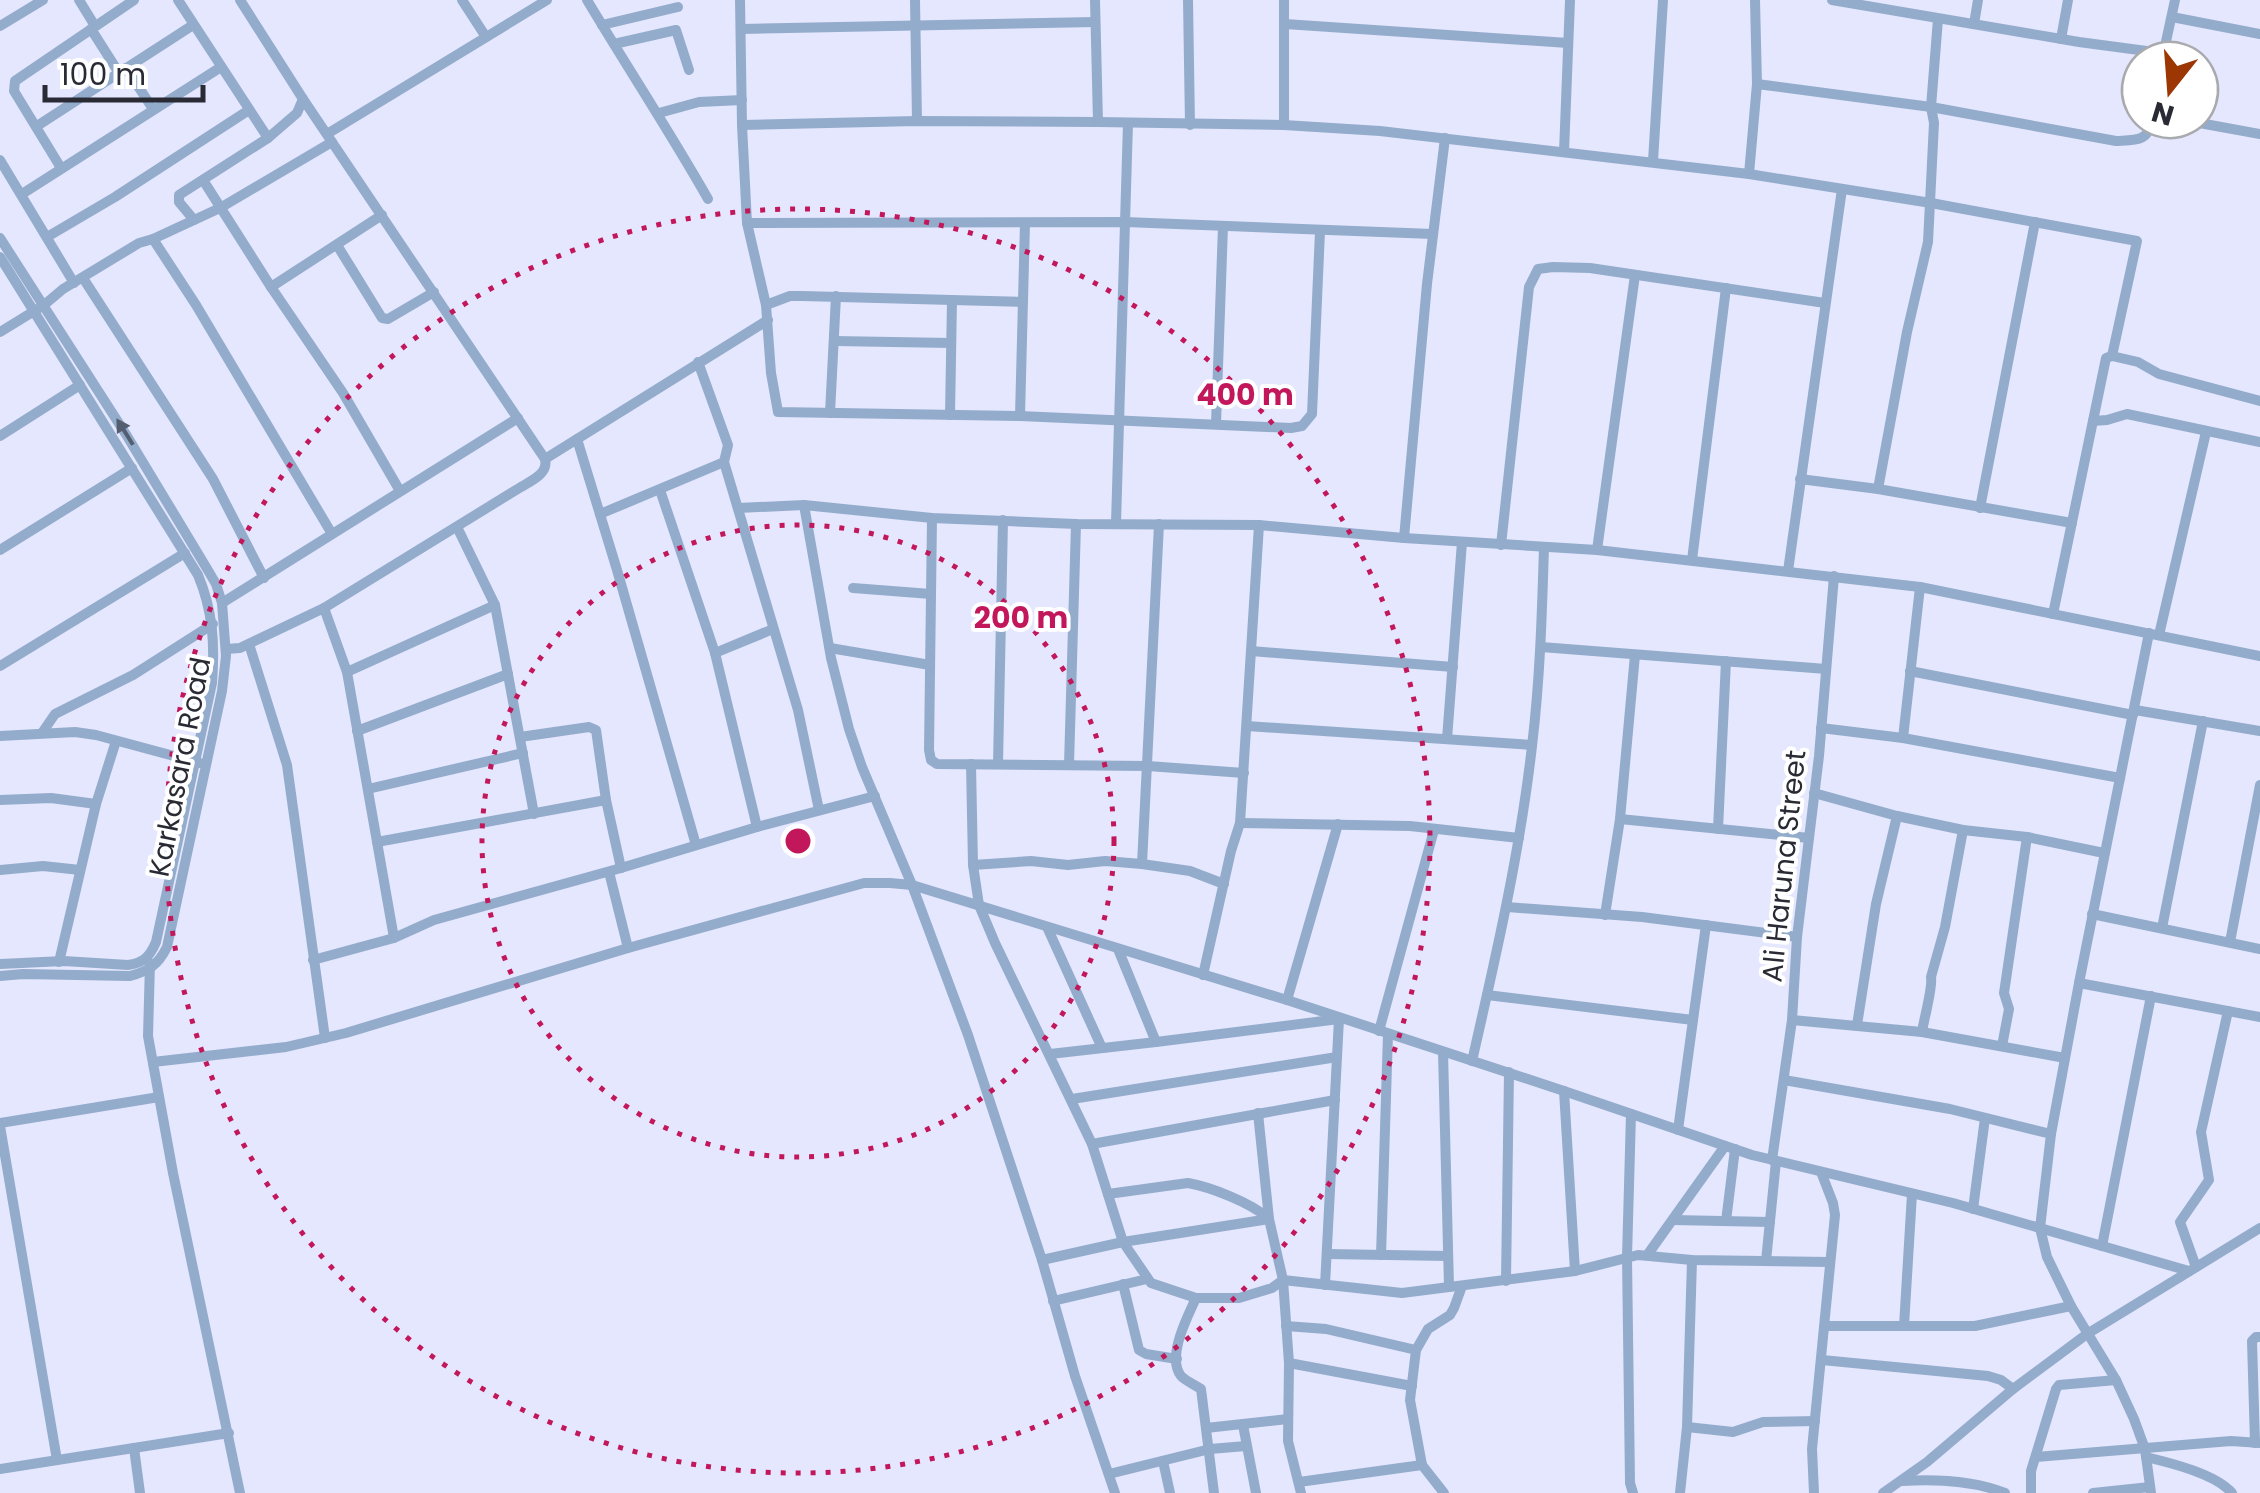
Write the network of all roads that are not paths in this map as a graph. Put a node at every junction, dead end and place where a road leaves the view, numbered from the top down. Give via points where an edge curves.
1 (44, 0) edge
2 (80, 0) edge
3 (134, 0) edge
4 (178, 0) edge
5 (240, 0) edge
6 (462, 0) edge
7 (547, 0) edge
8 (587, 0) edge
9 (740, 0) edge
10 (915, 0) edge
11 (1094, 0) edge
12 (1188, 0) edge
13 (1284, 0) edge
14 (1570, 0) edge
15 (1663, 0) edge
16 (1755, 0) edge
17 (1832, 0) edge
18 (1978, 0) edge
19 (2068, 0) edge
20 (2175, 0) edge
21 (1879, 4) edge
22 (678, 7) dead end
23 (2172, 17) junction
24 (1938, 19) junction
25 (1095, 22) junction
26 (602, 24) junction
27 (1285, 24) junction
28 (1974, 24) junction
29 (193, 25) junction
30 (0, 26) edge
31 (916, 26) junction
32 (93, 28) junction
33 (742, 29) junction
34 (2260, 34) edge
35 (486, 37) junction
36 (2061, 39) junction
37 (2166, 40) edge
38 (1568, 43) junction
39 (614, 44) junction
40 (2120, 47) edge
41 (220, 67) junction
42 (689, 70) dead end
43 (122, 71) junction
44 (1757, 84) junction
45 (303, 99) junction
46 (742, 100) junction
47 (1931, 107) junction
48 (153, 109) junction
49 (249, 110) junction
50 (659, 113) junction
51 (917, 121) junction
52 (1098, 122) junction
53 (1128, 123) junction
54 (742, 125) junction
55 (1190, 125) junction
56 (1284, 125) junction
57 (37, 126) junction
58 (2220, 127) edge
59 (2260, 134) edge
60 (268, 138) junction
61 (329, 138) junction
62 (1445, 138) junction
63 (2123, 140) edge
64 (1564, 152) junction
65 (0, 160) edge
66 (1653, 161) junction
67 (61, 168) junction
68 (1750, 174) junction
69 (203, 180) junction
70 (1842, 189) junction
71 (22, 194) junction
72 (708, 199) dead end
73 (1932, 203) junction
74 (220, 208) junction
75 (382, 215) junction
76 (194, 220) junction
77 (1125, 222) junction
78 (2035, 222) junction
79 (746, 223) junction
80 (1026, 223) junction
81 (1223, 226) junction
82 (1320, 231) junction
83 (1433, 234) junction
84 (47, 237) junction
85 (0, 238) edge
86 (153, 239) junction
87 (337, 244) junction
88 (0, 257) edge
89 (1635, 275) junction
90 (79, 280) junction
91 (271, 287) junction
92 (1726, 288) junction
93 (434, 292) junction
94 (836, 296) junction
95 (952, 300) junction
96 (1023, 302) junction
97 (1826, 303) junction
98 (766, 305) junction
99 (39, 308) junction
100 (768, 320) junction
101 (0, 332) edge
102 (834, 341) junction
103 (951, 343) junction
104 (2112, 356) junction
105 (698, 362) junction
106 (80, 384) junction
107 (2260, 400) edge
108 (830, 414) junction
109 (950, 415) junction
110 (1020, 416) junction
111 (518, 418) junction
112 (1119, 420) junction
113 (2093, 421) junction
114 (1216, 424) junction
115 (2206, 432) junction
116 (0, 436) edge
117 (577, 439) junction
118 (2260, 442) edge
119 (545, 458) junction
120 (724, 462) junction
121 (132, 468) junction
122 (1800, 479) junction
123 (1878, 488) junction
124 (660, 490) junction
125 (400, 491) junction
126 (804, 505) junction
127 (738, 508) junction
128 (1980, 508) junction
129 (600, 514) junction
130 (932, 518) junction
131 (1004, 520) junction
132 (1116, 523) junction
133 (2072, 523) junction
134 (1076, 524) junction
135 (1159, 524) junction
136 (458, 526) junction
137 (1260, 526) junction
138 (332, 534) junction
139 (1404, 538) junction
140 (1462, 542) junction
141 (1501, 545) junction
142 (1544, 547) junction
143 (0, 550) edge
144 (1597, 550) junction
145 (185, 554) junction
146 (1692, 560) junction
147 (1788, 571) junction
148 (1834, 576) junction
149 (264, 578) junction
150 (1920, 587) junction
151 (854, 588) dead end
152 (931, 594) junction
153 (222, 603) junction
154 (495, 605) junction
155 (324, 608) junction
156 (2053, 614) junction
157 (213, 624) junction
158 (774, 629) junction
159 (2154, 634) junction
160 (249, 644) junction
161 (1541, 647) junction
162 (226, 648) junction
163 (830, 648) junction
164 (1252, 652) junction
165 (715, 653) junction
166 (1635, 654) junction
167 (2260, 656) edge
168 (1726, 662) junction
169 (930, 665) junction
170 (0, 666) edge
171 (1452, 668) junction
172 (1826, 669) junction
173 (1910, 671) junction
174 (347, 672) junction
175 (508, 674) junction
176 (2134, 712) junction
177 (2202, 721) junction
178 (1247, 726) junction
179 (1821, 728) junction
180 (357, 731) junction
181 (2260, 731) edge
182 (42, 733) junction
183 (0, 736) edge
184 (520, 738) junction
185 (1903, 738) junction
186 (1447, 739) junction
187 (116, 741) junction
188 (1532, 745) junction
189 (523, 753) junction
190 (200, 763) junction
191 (971, 764) junction
192 (998, 764) junction
193 (1069, 764) junction
194 (1148, 766) junction
195 (1244, 773) junction
196 (2120, 778) junction
197 (2260, 785) edge
198 (368, 790) junction
199 (1814, 793) junction
200 (876, 796) junction
201 (0, 800) edge
202 (606, 800) junction
203 (96, 804) junction
204 (819, 810) junction
205 (534, 814) junction
206 (1897, 816) junction
207 (1620, 819) junction
208 (1240, 824) junction
209 (1338, 824) junction
210 (758, 827) junction
211 (1718, 829) junction
212 (1434, 830) junction
213 (1964, 830) junction
214 (2027, 837) junction
215 (1519, 838) junction
216 (1809, 838) junction
217 (378, 842) junction
218 (696, 845) junction
219 (2104, 853) junction
220 (973, 864) junction
221 (1142, 864) junction
222 (0, 870) edge
223 (80, 870) junction
224 (615, 870) junction
225 (1224, 884) junction
226 (912, 886) junction
227 (979, 906) junction
228 (1507, 907) junction
229 (2092, 914) junction
230 (1605, 915) junction
231 (1706, 925) junction
232 (1047, 927) junction
233 (2162, 928) junction
234 (1797, 936) junction
235 (394, 938) junction
236 (2230, 942) junction
237 (628, 948) junction
238 (1118, 948) junction
239 (2260, 948) edge
240 (150, 954) junction
241 (314, 960) junction
242 (58, 962) junction
243 (0, 964) edge
244 (150, 969) junction
245 (1203, 975) junction
246 (0, 976) edge
247 (2078, 983) junction
248 (1487, 995) junction
249 (2151, 996) junction
250 (1288, 1000) junction
251 (2228, 1011) junction
252 (2260, 1017) edge
253 (1339, 1019) junction
254 (1693, 1020) junction
255 (1792, 1020) junction
256 (1857, 1024) junction
257 (1922, 1032) junction
258 (1384, 1033) junction
259 (324, 1038) junction
260 (1156, 1042) junction
261 (2002, 1046) junction
262 (1102, 1048) junction
263 (1443, 1052) junction
264 (1050, 1054) junction
265 (1337, 1056) junction
266 (2065, 1058) junction
267 (1472, 1061) junction
268 (153, 1062) junction
269 (1509, 1072) junction
270 (1784, 1080) junction
271 (1564, 1091) junction
272 (159, 1098) junction
273 (1072, 1099) junction
274 (1335, 1100) junction
275 (1258, 1114) junction
276 (1631, 1114) junction
277 (1985, 1118) junction
278 (0, 1124) edge
279 (1678, 1130) junction
280 (2052, 1134) junction
281 (1092, 1144) junction
282 (1730, 1148) junction
283 (1774, 1161) junction
284 (1821, 1172) junction
285 (1108, 1194) junction
286 (1912, 1194) junction
287 (1973, 1209) junction
288 (1269, 1218) junction
289 (1673, 1220) junction
290 (1726, 1221) junction
291 (1770, 1222) junction
292 (2040, 1228) junction
293 (2259, 1230) edge
294 (1124, 1242) junction
295 (2102, 1246) junction
296 (1327, 1254) junction
297 (1648, 1254) junction
298 (1381, 1255) junction
299 (1448, 1256) junction
300 (1627, 1257) junction
301 (1042, 1260) junction
302 (1692, 1260) junction
303 (1766, 1262) junction
304 (1830, 1262) junction
305 (2193, 1269) junction
306 (1575, 1271) junction
307 (1147, 1278) junction
308 (1283, 1280) junction
309 (1506, 1281) junction
310 (1123, 1284) junction
311 (1325, 1285) junction
312 (1462, 1286) junction
313 (1448, 1287) junction
314 (1196, 1298) junction
315 (1053, 1300) junction
316 (2071, 1306) junction
317 (1286, 1326) junction
318 (1825, 1326) junction
319 (1904, 1326) junction
320 (2087, 1334) junction
321 (2260, 1337) edge
322 (1416, 1350) junction
323 (1177, 1359) junction
324 (1822, 1360) junction
325 (1289, 1363) junction
326 (2257, 1364) edge
327 (2116, 1380) junction
328 (1412, 1386) junction
329 (2013, 1389) junction
330 (2257, 1403) edge
331 (1288, 1419) junction
332 (1814, 1421) junction
333 (1243, 1424) junction
334 (1687, 1427) junction
335 (1206, 1428) junction
336 (228, 1434) junction
337 (2257, 1443) edge
338 (1246, 1446) junction
339 (134, 1448) junction
340 (1210, 1449) junction
341 (2146, 1453) junction
342 (2036, 1457) junction
343 (57, 1460) junction
344 (1163, 1461) junction
345 (1422, 1464) junction
346 (0, 1469) edge
347 (1110, 1474) junction
348 (1926, 1480) junction
349 (1901, 1481) junction
350 (1300, 1488) edge
351 (2150, 1490) edge
352 (140, 1493) edge
353 (240, 1493) edge
354 (1115, 1493) edge
355 (1170, 1493) edge
356 (1214, 1493) edge
357 (1256, 1493) edge
358 (1444, 1493) edge
359 (1633, 1493) edge
360 (1680, 1493) edge
361 (1814, 1493) edge
362 (1883, 1493) edge
363 (1927, 1493) edge
364 (2005, 1493) edge
365 (2030, 1493) edge
366 (2093, 1493) edge
367 (2232, 1493) edge

1 - 30 street
2 - 32 street
3 - 32 street
4 - 29 street
5 - 45 street
6 - 35 street
7 - 35 street
8 - 26 street
9 - 33 street
10 - 31 street
11 - 25 street
12 - 55 street
13 - 27 street
14 - 38 street
15 - 66 street
16 - 44 street
17 - 21 street
18 - 28 street
19 - 36 street
20 - 23 street
21 - 24 street
22 - 26 street
23 - 34 street
23 - 37 street
24 - 28 street
24 - 47 street
25 - 31 street
25 - 52 street
26 - 39 street
27 - 38 street
27 - 56 street
28 - 36 street
29 - 41 street
29 - 43 street
31 - 33 street
31 - 51 street
32 - 43 street
32 - 57 street via 15,81 14,91
33 - 46 street
35 - 61 street
36 - 40 street
38 - 64 street
39 - 42 street via 676,30
39 - 50 street
41 - 48 street
41 - 49 street
43 - 48 street
43 - 57 street
44 - 47 street
44 - 68 street
45 - 60 street
45 - 61 street
46 - 50 street
46 - 54 street
47 - 63 street
47 - 73 street
48 - 67 street
49 - 60 street
49 - 84 street
50 - 72 street
51 - 52 street
51 - 54 street
52 - 53 street
53 - 55 street
53 - 77 street
54 - 79 street
55 - 56 street
56 - 62 street
57 - 67 street
58 - 59 street
60 - 69 street
61 - 74 street
61 - 75 street
62 - 64 street
62 - 83 street
64 - 66 street
65 - 71 street
66 - 68 street
67 - 71 street
68 - 70 street
69 - 74 street
69 - 76 street via 178,198
70 - 73 street
70 - 97 street
71 - 84 street
73 - 78 street
73 - 123 street
74 - 76 street
74 - 91 street
75 - 87 street
75 - 93 street
76 - 86 street
77 - 80 street
77 - 81 street
77 - 112 street
78 - 104 street via 2137,241
78 - 128 street
79 - 80 street
79 - 98 street
80 - 96 street
81 - 82 street
81 - 114 street
82 - 83 street
82 - 114 street via 1312,414 1292,428
83 - 139 street
84 - 90 street
85 - 99 street, Karkasara Road
86 - 90 street
86 - 138 street
87 - 91 street
87 - 93 street via 384,319
88 - 99 street, Karkasara Road
89 - 92 street
89 - 141 street via 1553,267 1534,274
89 - 144 street
90 - 99 street
90 - 149 street via 213,480
91 - 125 street
92 - 97 street
92 - 146 street
93 - 111 street
94 - 95 street
94 - 98 street via 790,296
94 - 102 street
95 - 96 street
95 - 103 street
96 - 110 street
97 - 122 street
98 - 100 street
99 - 101 street
99 - 106 street, Karkasara Road
153 -> 99 street, Karkasara Road via 127,436
100 - 105 street
100 - 108 street via 778,412
102 - 103 street
102 - 108 street
103 - 109 street
104 - 107 street
104 - 113 street via 2106,358
105 - 117 street
105 - 120 street via 728,445
106 - 116 street
106 - 121 street, Karkasara Road
108 - 109 street
109 - 110 street
110 - 112 street
111 - 119 street
111 - 125 street
112 - 114 street
112 - 132 street
113 - 115 street via 2127,414
113 - 133 street
115 - 118 street
115 - 159 street
117 - 119 street
117 - 129 street
119 - 136 street via 544,472
120 - 124 street
120 - 127 street
121 - 143 street
121 - 145 street, Karkasara Road
122 - 123 street
122 - 147 street
123 - 128 street
124 - 129 street
124 - 165 street
125 - 138 street
126 - 127 street
126 - 130 street
126 - 163 street
127 - 158 street
128 - 133 street
129 - 218 street
130 - 131 street
130 - 152 street
131 - 134 street
131 - 192 street
132 - 134 street
132 - 135 street
133 - 156 street
134 - 193 street
135 - 137 street
135 - 194 street
136 - 154 street
136 - 155 street
137 - 139 street
137 - 164 street
138 - 149 street
139 - 140 street
140 - 141 street
140 - 171 street
141 - 142 street
142 - 144 street
142 - 161 street
144 - 146 street
145 - 157 street, Karkasara Road
145 - 170 street
146 - 147 street
147 - 148 street
148 - 150 street
148 - 172 street, Ali Haruna Street
149 - 153 street
150 - 156 street
150 - 173 street
151 - 152 street
152 - 169 street
153 - 162 street, Karkasara Road
154 - 174 street
154 - 175 street
155 - 160 street
155 - 174 street
156 - 159 street
157 - 182 street via 54,714
157 - 190 street, Karkasara Road
158 - 165 street
158 - 204 street
159 - 167 street
159 - 176 street
160 - 162 street
160 - 241 street via 287,765
161 - 166 street
161 - 188 street
162 - 190 street, Karkasara Road via 222,690
163 - 169 street
163 - 200 street via 849,729
164 - 171 street
164 - 178 street
165 - 210 street
166 - 168 street
166 - 207 street
168 - 172 street
168 - 211 street
169 - 191 street via 931,760
171 - 186 street
172 - 179 street, Ali Haruna Street
173 - 176 street
173 - 185 street
174 - 180 street
175 - 180 street
175 - 184 street
176 - 177 street
176 - 196 street
177 - 181 street
177 - 233 street
178 - 186 street
178 - 195 street
179 - 185 street
179 - 199 street, Ali Haruna Street
180 - 198 street
182 - 183 street
182 - 187 street
184 - 189 street
184 - 202 street via 593,727
185 - 196 street
186 - 188 street
187 - 190 street
187 - 203 street
188 - 215 street
189 - 198 street
189 - 205 street
190 - 240 street, Karkasara Road
190 - 244 street, Karkasara Road via 167,947
191 - 192 street
191 - 220 street
192 - 193 street
193 - 194 street
194 - 195 street
194 - 221 street
195 - 208 street
196 - 219 street
197 - 236 street
198 - 217 street
199 - 206 street
199 - 216 street, Ali Haruna Street
200 - 204 street
200 - 226 street
201 - 203 street
202 - 205 street
202 - 224 street
203 - 223 street
204 - 210 street
205 - 217 street
206 - 213 street
206 - 256 street
207 - 211 street
207 - 230 street
208 - 209 street
208 - 225 street
209 - 212 street
209 - 250 street
210 - 218 street
211 - 216 street
212 - 215 street
212 - 258 street
213 - 214 street
213 - 257 street
214 - 219 street
214 - 261 street
215 - 228 street
216 - 234 street, Ali Haruna Street
217 - 235 street
218 - 224 street
219 - 229 street
220 - 221 street
220 - 227 street
221 - 225 street
222 - 223 street
223 - 242 street
224 - 235 street via 434,920
224 - 237 street
225 - 245 street
226 - 227 street
226 - 237 street via 864,883
226 - 301 street
227 - 232 street
227 - 264 street
228 - 230 street
228 - 248 street
229 - 233 street
229 - 247 street
230 - 231 street
231 - 234 street
231 - 254 street
232 - 238 street
232 - 262 street
233 - 236 street
234 - 255 street, Ali Haruna Street
235 - 241 street
236 - 239 street
237 - 259 street
238 - 245 street
238 - 260 street
240 - 242 street via 128,966
240 - 244 street, Karkasara Road
241 - 259 street
242 - 243 street
244 - 246 street via 130,976
244 - 268 street, Karkasara Road
245 - 250 street
247 - 249 street
247 - 266 street
248 - 254 street
248 - 267 street
249 - 251 street
249 - 295 street
250 - 253 street
251 - 252 street
251 - 305 street via 2201,1132 2209,1180 2180,1222
253 - 258 street
253 - 260 street
253 - 265 street
254 - 279 street
255 - 256 street
255 - 270 street, Ali Haruna Street
256 - 257 street
257 - 261 street
258 - 263 street
258 - 298 street
259 - 268 street
260 - 262 street
261 - 266 street
262 - 264 street
263 - 267 street
263 - 299 street
264 - 273 street
265 - 273 street
265 - 274 street
266 - 280 street
267 - 269 street
268 - 272 street, Karkasara Road
269 - 271 street
269 - 309 street
270 - 277 street
270 - 283 street, Ali Haruna Street
271 - 276 street
271 - 306 street
272 - 278 street
272 - 336 street, Karkasara Road
273 - 281 street
274 - 275 street
274 - 296 street
275 - 281 street
275 - 288 street
276 - 279 street
276 - 300 street
277 - 280 street
277 - 287 street
278 - 343 street
279 - 282 street
280 - 292 street
281 - 285 street
282 - 283 street
282 - 289 street
282 - 290 street
283 - 284 street
283 - 291 street, Ali Haruna Street
284 - 286 street
284 - 304 street via 1833,1203
285 - 288 street via 1188,1183
285 - 294 street
286 - 287 street
286 - 319 street
287 - 292 street
288 - 294 street
288 - 308 street
289 - 290 street
289 - 297 street
290 - 291 street
291 - 303 street, Ali Haruna Street
292 - 295 street
292 - 316 street
293 - 305 street
294 - 301 street
294 - 307 street
295 - 305 street
296 - 298 street
296 - 311 street
297 - 300 street
297 - 302 street
298 - 299 street
299 - 313 street
300 - 306 street
300 - 359 street
301 - 315 street
302 - 303 street
302 - 334 street
303 - 304 street
304 - 318 street
305 - 320 street
306 - 309 street
307 - 310 street
307 - 314 street
308 - 311 street
308 - 314 street via 1239,1298
308 - 317 street
309 - 312 street
310 - 315 street
310 - 323 street via 1140,1350
311 - 313 street via 1402,1293
312 - 313 street
312 - 322 street via 1450,1315 1428,1329
314 - 323 street
315 - 347 street
316 - 319 street via 1976,1326
316 - 320 street
317 - 322 street
317 - 325 street
318 - 319 street
318 - 324 street
320 - 327 street
320 - 329 street
321 - 326 street via 2252,1342
322 - 328 street
323 - 335 street via 1182,1377 1201,1390
324 - 329 street via 1988,1376
324 - 332 street
325 - 328 street
325 - 331 street
326 - 330 street
327 - 341 street
327 - 342 street via 2059,1385
328 - 345 street
329 - 349 street
330 - 337 street
331 - 333 street
331 - 350 street
332 - 334 street via 1762,1422 1733,1432
332 - 361 street
333 - 335 street
333 - 338 street
334 - 360 street
335 - 340 street
336 - 339 street
336 - 353 street, Karkasara Road
337 - 341 street
338 - 340 street
338 - 357 street
339 - 343 street
339 - 352 street
340 - 344 street
340 - 356 street
341 - 342 street
341 - 351 street
341 - 367 street
342 - 365 street
343 - 346 street
344 - 347 street
344 - 355 street
345 - 350 street
345 - 358 street
347 - 354 street
348 - 349 street
348 - 363 street
348 - 364 street
349 - 362 street
351 - 366 street

